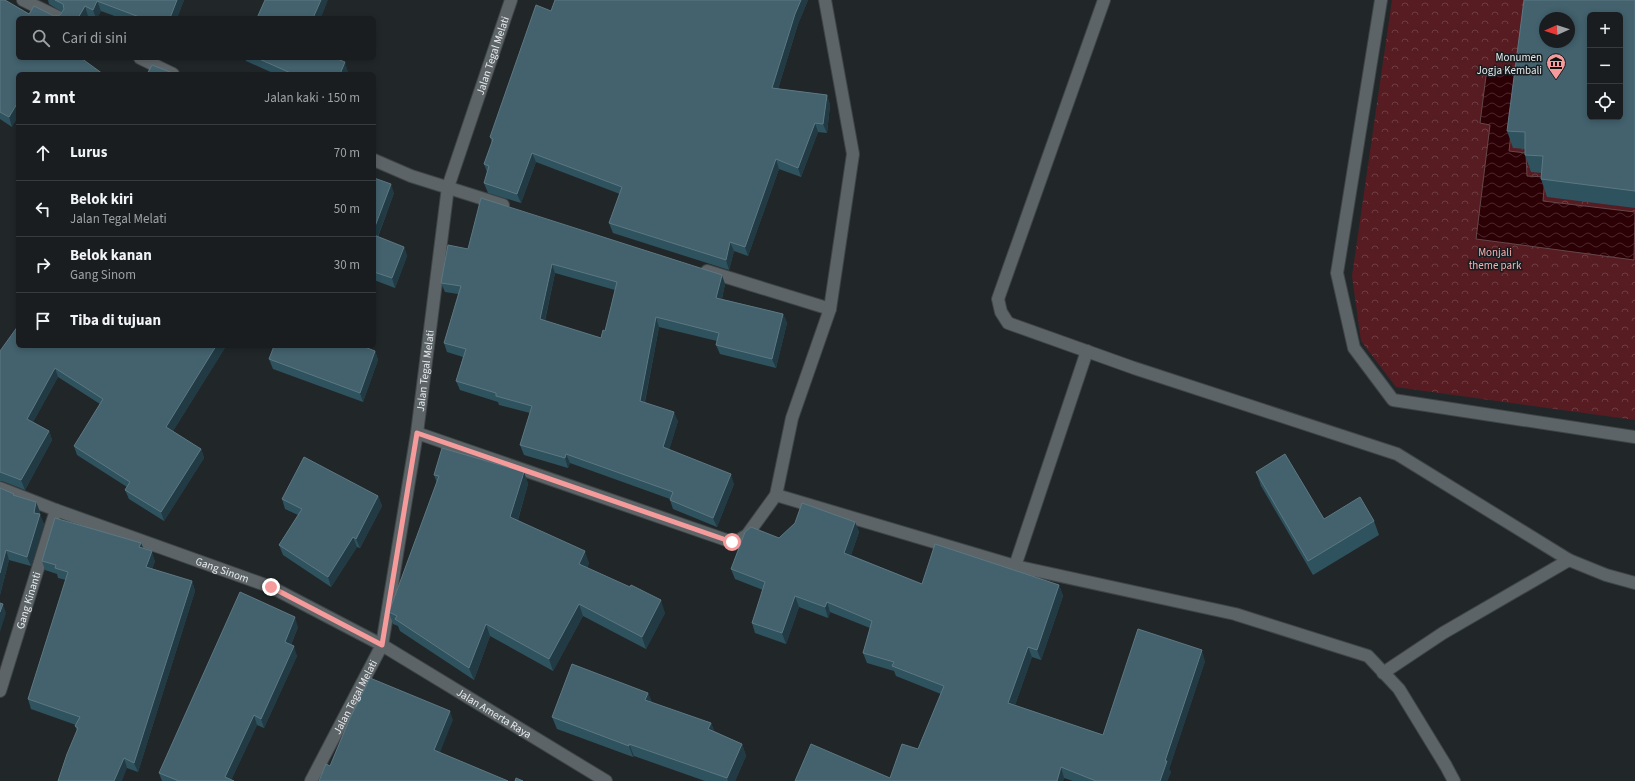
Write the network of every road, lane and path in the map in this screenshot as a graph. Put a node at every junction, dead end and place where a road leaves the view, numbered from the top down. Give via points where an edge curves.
1 (24, 0) edge
2 (511, 0) edge
3 (825, 0) edge
4 (1104, 0) edge
5 (1381, 0) edge
6 (56, 16) edge
7 (144, 60) edge
8 (168, 72) edge
9 (376, 161) edge
10 (448, 188) junction
11 (516, 209) edge
12 (695, 267) edge
13 (830, 308) junction
14 (1087, 351) junction
15 (417, 433) junction
16 (1635, 437) edge
17 (0, 488) edge
18 (776, 495) junction
19 (56, 510) junction
20 (1569, 560) junction
21 (1015, 566) junction
22 (1635, 583) edge
23 (382, 645) junction
24 (1384, 673) junction
25 (0, 691) edge
26 (311, 781) edge
27 (606, 781) edge
28 (1454, 781) edge

1 - 6 street
2 - 10 street, Jalan Tegal Melati
3 - 13 street via 853,154
4 - 14 street via 998,299 1001,312 1008,323
5 - 16 street via 1337,273 1354,348 1393,400
7 - 8 street
9 - 10 street
10 - 11 street
10 - 15 street, Jalan Tegal Melati
12 - 13 street
13 - 18 street via 792,418
14 - 20 street via 1397,454
14 - 21 street
15 - 18 street via 732,542 747,535
15 - 23 street, Jalan Tegal Melati
17 - 19 street, Gang Sinom
18 - 21 street
19 - 23 street, Gang Sinom via 271,587
19 - 25 street, Gang Kinanti
20 - 22 street
20 - 24 street via 1443,633
21 - 24 street via 1235,614 1368,656
23 - 26 street, Jalan Tegal Melati
23 - 27 street, Jalan Amerta Raya
24 - 28 street via 1399,689

